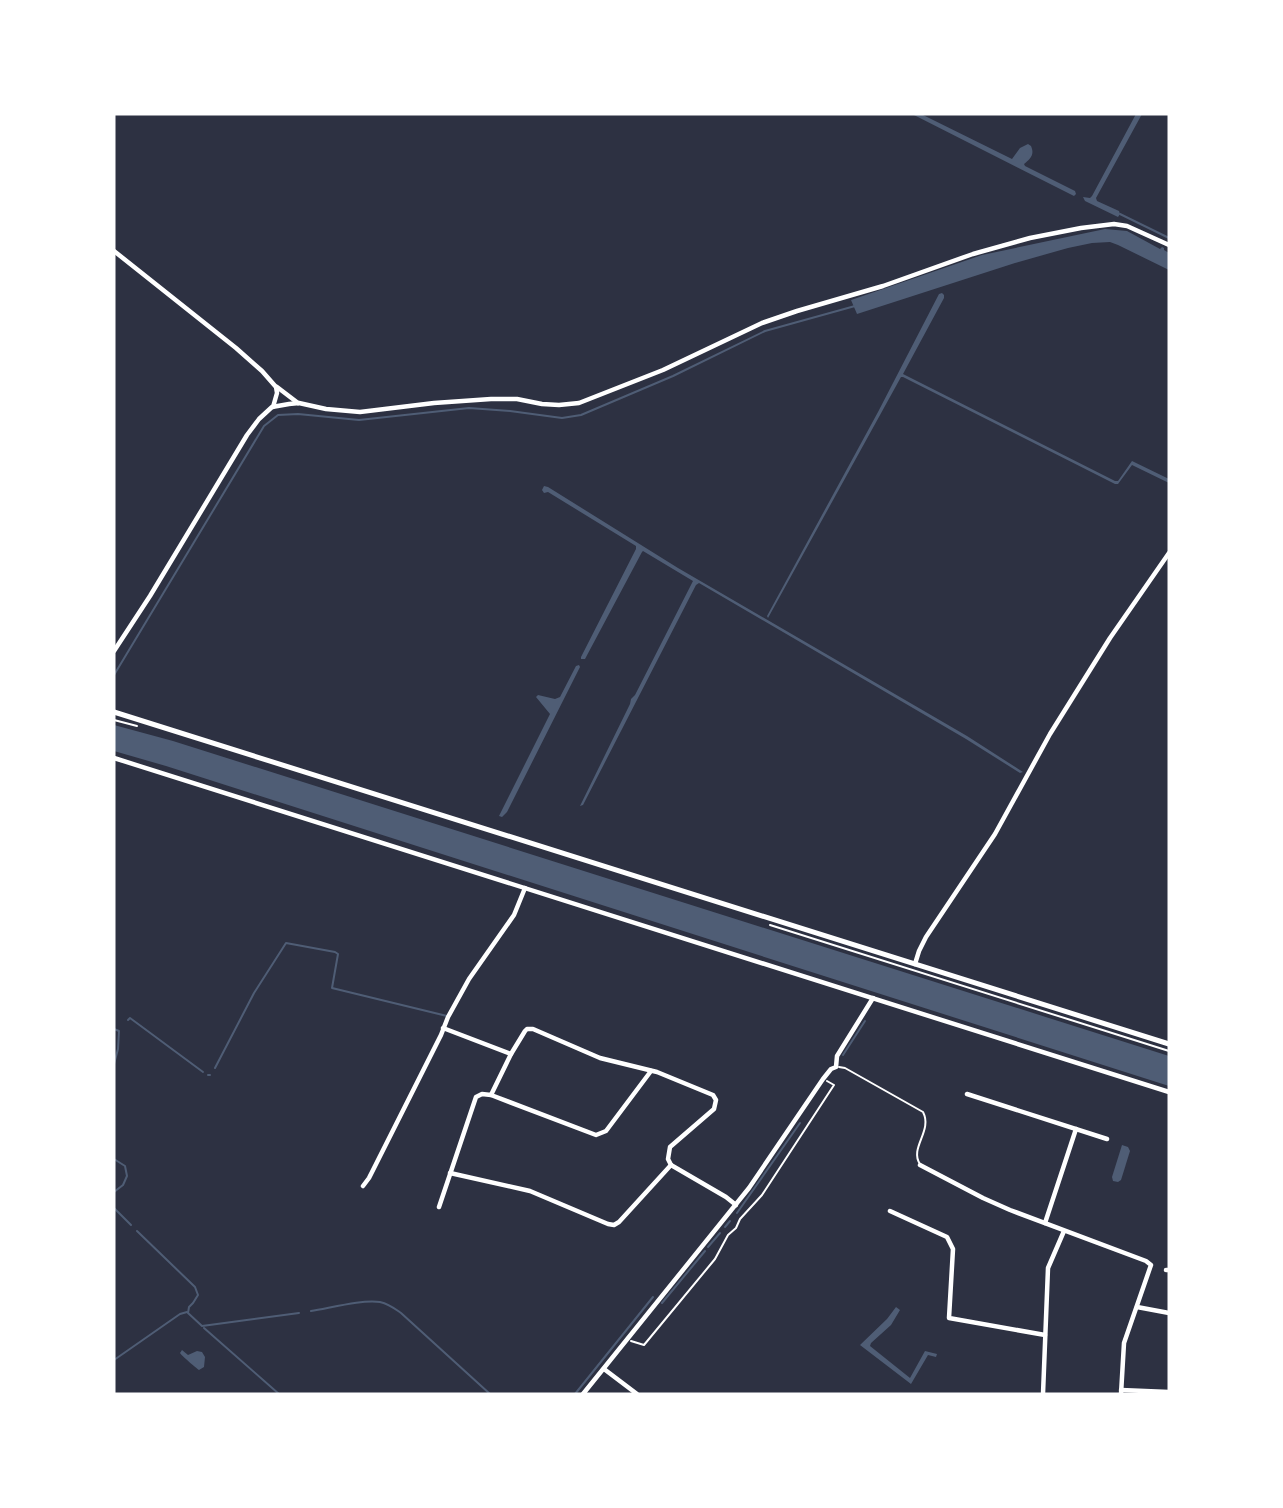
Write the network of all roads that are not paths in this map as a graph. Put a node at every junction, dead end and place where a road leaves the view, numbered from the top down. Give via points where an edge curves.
1 (1169, 245) edge
2 (114, 251) edge
3 (276, 387) junction
4 (299, 403) junction
5 (272, 407) junction
6 (1169, 553) edge
7 (114, 651) edge
8 (114, 712) edge
9 (114, 758) edge
10 (525, 888) junction
11 (915, 964) junction
12 (873, 998) junction
13 (443, 1028) junction
14 (1169, 1044) edge
15 (512, 1054) junction
16 (836, 1067) junction
17 (651, 1071) junction
18 (1169, 1092) edge
19 (967, 1094) dead end
20 (491, 1095) junction
21 (1076, 1129) junction
22 (1107, 1139) dead end
23 (671, 1165) junction
24 (920, 1165) joint
25 (450, 1173) junction
26 (363, 1186) dead end
27 (736, 1205) junction
28 (439, 1207) dead end
29 (890, 1210) dead end
30 (1045, 1223) junction
31 (1064, 1230) junction
32 (1137, 1307) junction
33 (1169, 1312) edge
34 (1045, 1335) junction
35 (604, 1369) junction
36 (1121, 1392) edge
37 (1169, 1392) edge
38 (583, 1394) edge
39 (636, 1394) edge
40 (1043, 1394) edge

1 - 4 street via 1114,224 1030,238 762,323 579,403 491,399 360,412
2 - 3 street via 236,348
3 - 4 street
3 - 5 street
4 - 5 street
5 - 7 street via 247,435
6 - 11 street via 1050,734 995,834 926,937
8 - 11 street
9 - 10 street
10 - 12 street
10 - 13 street via 514,915 469,979
11 - 14 street
12 - 16 street
12 - 18 street
13 - 15 street
13 - 26 street
15 - 17 street via 525,1031 533,1029 600,1058
15 - 20 street
16 - 24 lane via 923,1112 926,1125 916,1156
16 - 27 street
17 - 20 street via 606,1131 596,1135
17 - 23 street via 716,1100 714,1109 670,1147
19 - 21 street
20 - 25 street via 476,1097
21 - 22 street
21 - 30 street
23 - 25 street via 614,1225 530,1191
23 - 27 street
24 - 30 street
25 - 28 street
27 - 35 street
29 - 34 street via 947,1237 953,1248 948,1318
30 - 31 street
31 - 32 street via 1150,1265
31 - 34 street via 1048,1268
32 - 33 street
32 - 36 street via 1124,1343
34 - 40 street
35 - 38 street
35 - 39 street
36 - 37 street

